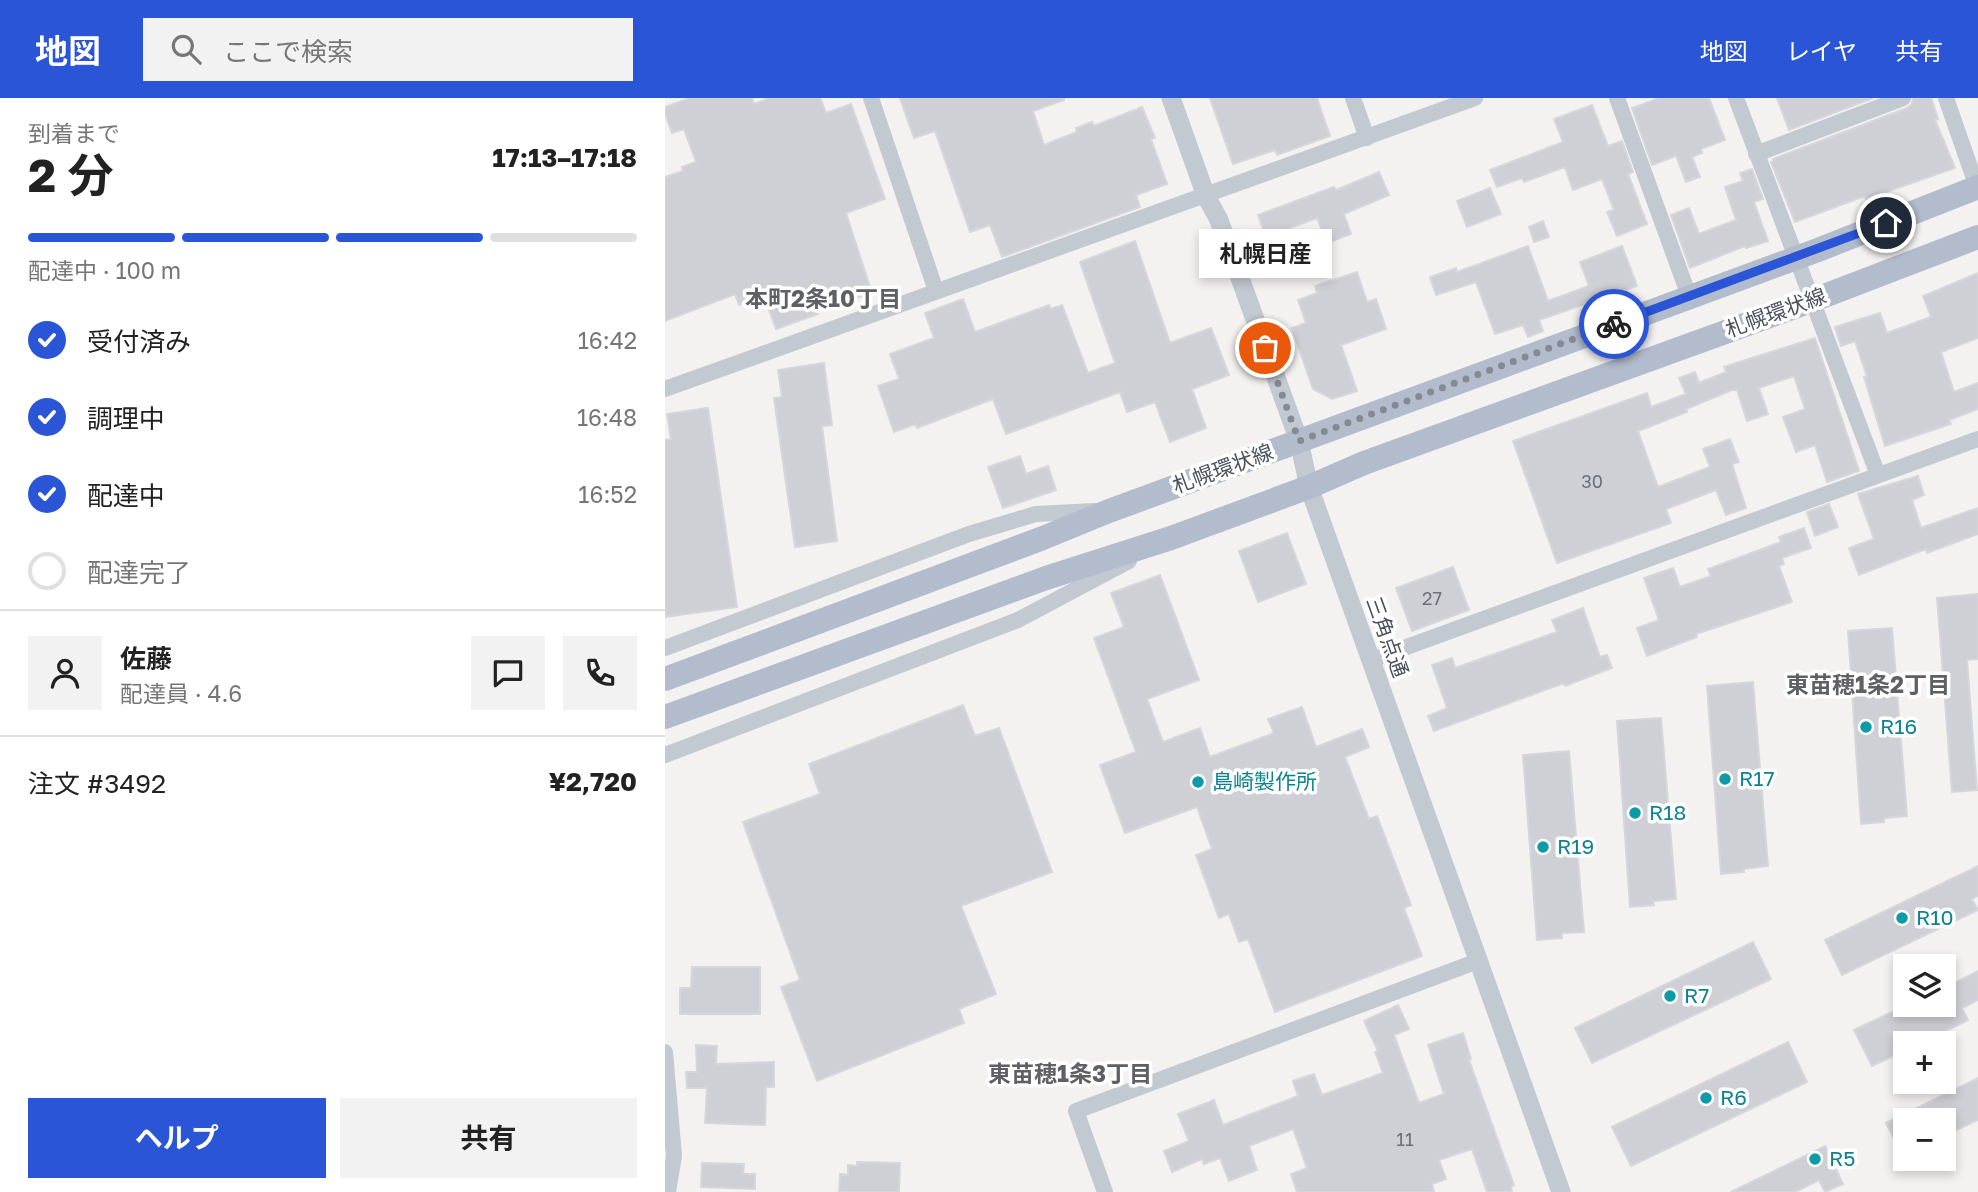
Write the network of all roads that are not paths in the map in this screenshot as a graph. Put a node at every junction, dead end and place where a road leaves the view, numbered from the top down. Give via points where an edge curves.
1 (871, 98) edge
2 (1171, 98) edge
3 (1353, 98) edge
4 (1475, 98) edge
5 (1617, 98) edge
6 (1736, 98) edge
7 (1903, 98) edge
8 (1946, 98) edge
9 (1367, 138) junction
10 (1756, 154) junction
11 (1978, 187) edge
12 (1206, 196) junction
13 (1978, 237) edge
14 (1795, 257) junction
15 (936, 291) junction
16 (1689, 296) junction
17 (1811, 301) junction
18 (665, 389) edge
19 (1978, 439) edge
20 (1299, 441) junction
21 (1878, 475) junction
22 (1309, 487) junction
23 (1109, 511) junction
24 (1171, 538) junction
25 (665, 648) edge
26 (1371, 660) junction
27 (665, 680) edge
28 (665, 717) edge
29 (665, 754) edge
30 (1478, 961) junction
31 (665, 1052) edge
32 (668, 1192) edge
33 (1105, 1192) edge
34 (1561, 1192) edge

1 - 15 street
2 - 12 street, 三角点通
3 - 9 street
4 - 9 street
5 - 16 street
6 - 10 street
7 - 10 street
8 - 11 street
9 - 12 street
10 - 14 street
11 - 14 main road, 札幌環状線
12 - 15 street
12 - 20 street, 三角点通 via 1219,220
13 - 17 main road, 札幌環状線
14 - 16 main road, 札幌環状線
14 - 17 street
15 - 18 street
16 - 20 main road, 札幌環状線
17 - 21 street
17 - 22 main road, 札幌環状線
19 - 21 street
20 - 22 street, 三角点通
20 - 23 main road, 札幌環状線
21 - 26 street
22 - 24 main road, 札幌環状線
22 - 26 street, 三角点通
23 - 25 street via 1036,514 969,534
23 - 27 main road, 札幌環状線
24 - 28 main road, 札幌環状線 via 1047,578
24 - 29 street via 1018,620
26 - 30 street, 三角点通
30 - 33 street via 1076,1111
30 - 34 street, 三角点通
31 - 32 street via 674,1156

